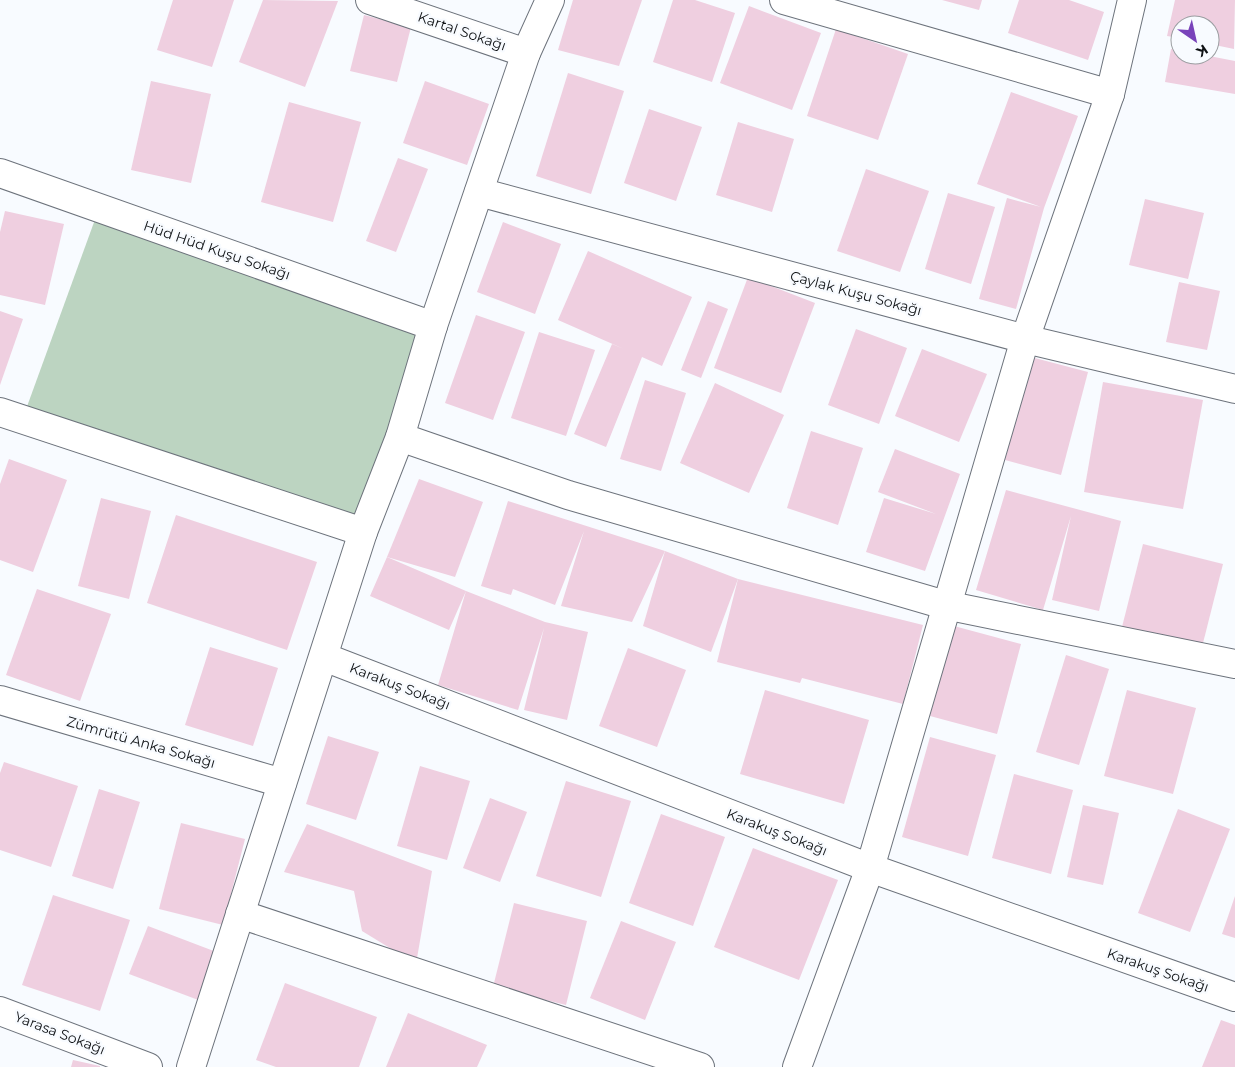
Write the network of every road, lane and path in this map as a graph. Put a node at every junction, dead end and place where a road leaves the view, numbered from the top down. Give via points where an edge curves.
1 (370, 0) edge
2 (550, 0) edge
3 (784, 0) edge
4 (1132, 0) edge
5 (526, 53) junction
6 (1110, 94) junction
7 (0, 173) edge
8 (479, 192) junction
9 (433, 326) junction
10 (1025, 339) junction
11 (1235, 389) edge
12 (0, 412) edge
13 (400, 437) junction
14 (363, 532) junction
15 (945, 605) junction
16 (324, 657) junction
17 (1235, 664) edge
18 (0, 700) edge
19 (282, 783) junction
20 (870, 868) junction
21 (240, 914) junction
22 (1235, 997) edge
23 (0, 1010) edge
24 (148, 1067) edge
25 (190, 1067) edge
26 (700, 1067) edge
27 (797, 1067) edge

1 - 5 street, Kartal Sokağı
2 - 5 street
3 - 6 street
4 - 6 street
5 - 8 street
6 - 10 street
7 - 9 street, Hüd Hüd Kuşu Sokağı
8 - 9 street
8 - 10 street, Çaylak Kuşu Sokağı
9 - 13 street
10 - 11 street, Çaylak Kuşu Sokağı
10 - 15 street
12 - 14 street
13 - 14 street
13 - 15 street via 568,495
14 - 16 street
15 - 17 street
15 - 20 street
16 - 19 street
16 - 20 street, Karakuş Sokağı
18 - 19 street, Zümrütü Anka Sokağı
19 - 21 street
20 - 22 street, Karakuş Sokağı
20 - 27 street
21 - 25 street
21 - 26 street
23 - 24 street, Yarasa Sokağı

